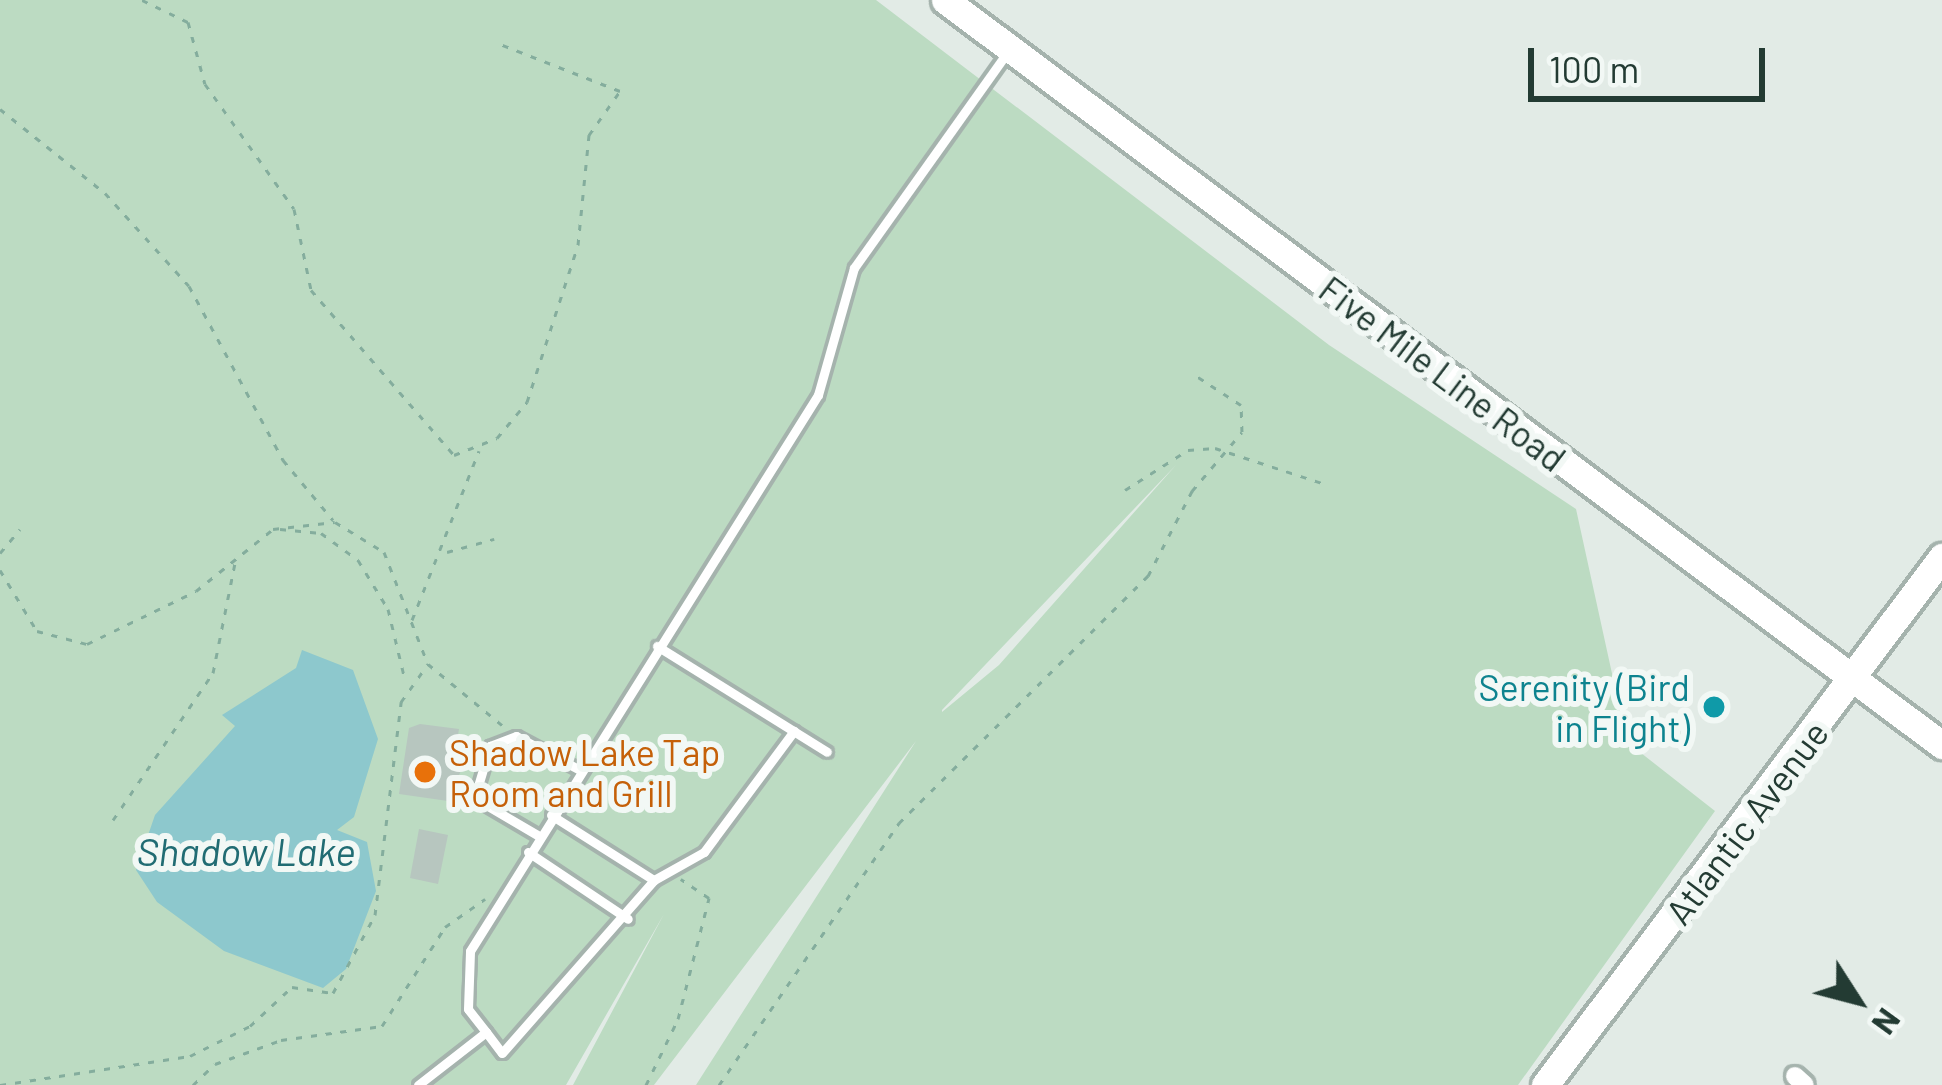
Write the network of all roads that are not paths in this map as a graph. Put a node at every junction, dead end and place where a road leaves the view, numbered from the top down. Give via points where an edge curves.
1 (945, 0) edge
2 (1010, 49) junction
3 (1942, 557) edge
4 (657, 646) junction
5 (1853, 679) junction
6 (794, 731) junction
7 (1942, 746) edge
8 (827, 752) dead end
9 (580, 770) junction
10 (551, 815) junction
11 (538, 836) junction
12 (528, 852) junction
13 (654, 880) junction
14 (628, 919) junction
15 (486, 1032) junction
16 (418, 1085) edge
17 (1546, 1085) edge

1 - 2 main road, Five Mile Line Road
2 - 4 lane via 854,268 818,395
2 - 5 main road, Five Mile Line Road
3 - 5 main road, Atlantic Avenue
4 - 6 lane
4 - 9 lane
5 - 7 main road, Five Mile Line Road
5 - 17 main road, Atlantic Avenue
6 - 8 lane
6 - 13 lane via 704,852
9 - 10 lane
9 - 11 lane via 516,736 490,746 478,786 495,813
10 - 11 lane
10 - 13 lane
11 - 12 lane
12 - 14 lane
12 - 15 lane via 470,951 468,1010
13 - 14 lane
14 - 15 lane via 502,1053
15 - 16 lane

